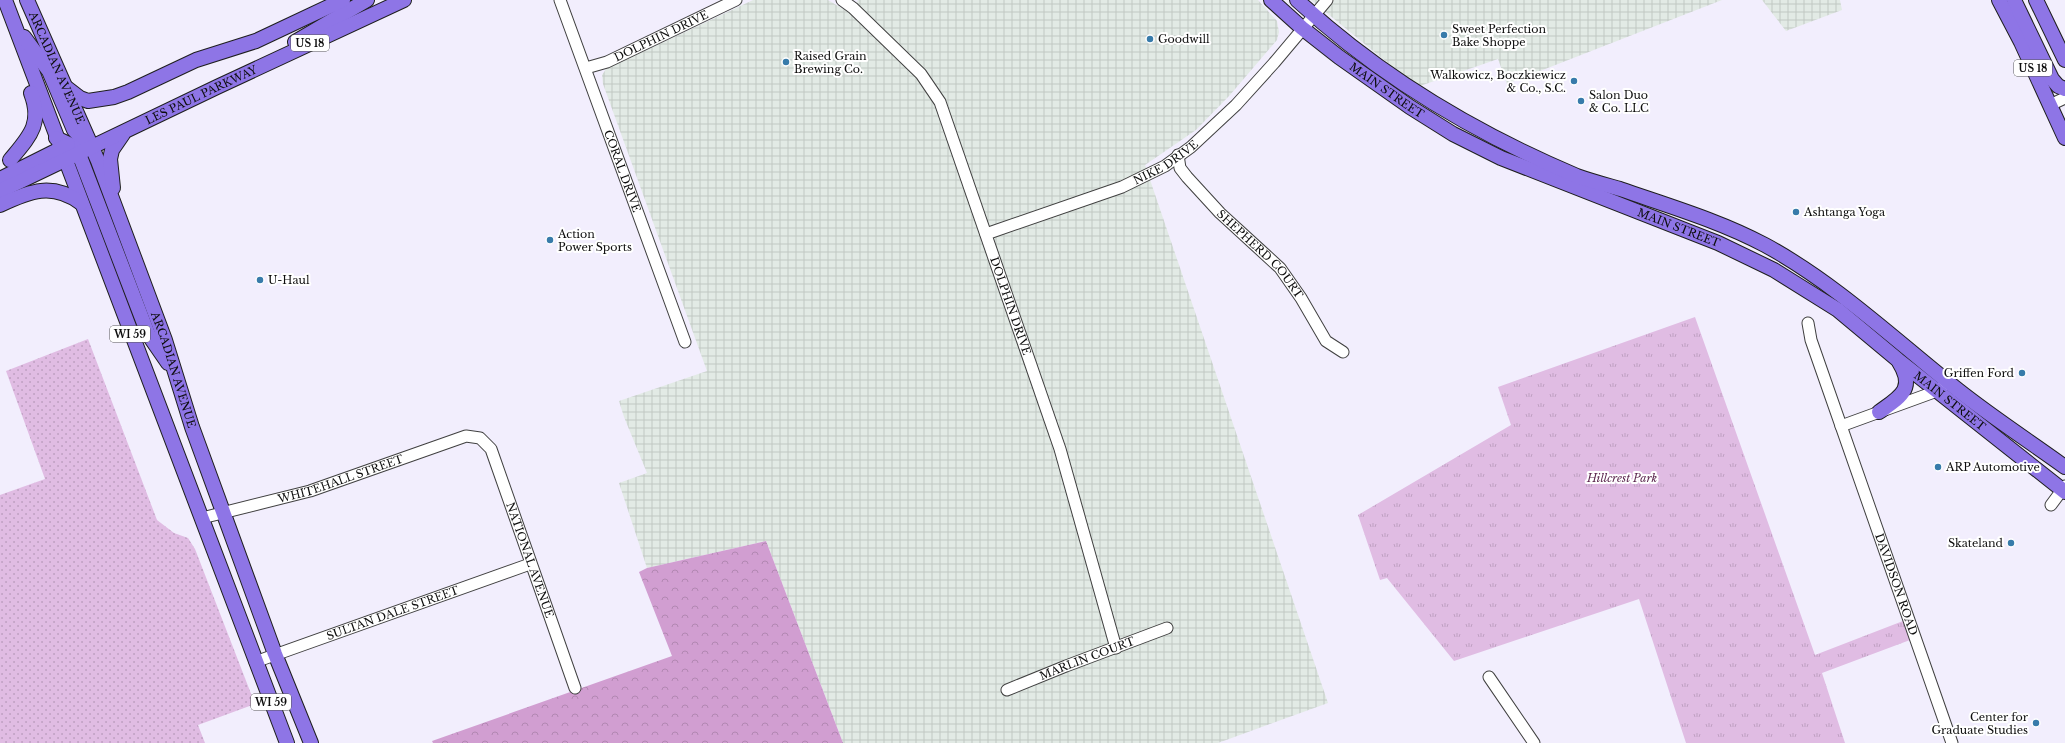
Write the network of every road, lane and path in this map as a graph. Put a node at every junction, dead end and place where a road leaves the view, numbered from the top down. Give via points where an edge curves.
1 (5, 0) edge
2 (11, 0) edge
3 (28, 0) edge
4 (343, 0) edge
5 (367, 0) edge
6 (404, 0) edge
7 (560, 0) edge
8 (736, 0) edge
9 (1272, 0) edge
10 (1297, 0) edge
11 (1326, 0) edge
12 (1999, 0) edge
13 (2014, 0) edge
14 (2036, 0) edge
15 (845, 1) edge
16 (1312, 15) junction
17 (13, 22) junction
18 (1302, 28) junction
19 (2065, 60) edge
20 (55, 62) junction
21 (586, 68) junction
22 (67, 87) junction
23 (217, 87) junction
24 (1384, 89) junction
25 (2065, 89) edge
26 (2065, 98) edge
27 (2050, 105) junction
28 (1441, 107) junction
29 (124, 133) junction
30 (2065, 138) edge
31 (75, 143) junction
32 (1178, 155) junction
33 (10, 160) dead end
34 (0, 179) edge
35 (0, 191) edge
36 (81, 203) junction
37 (0, 206) edge
38 (115, 206) junction
39 (1684, 212) junction
40 (1712, 222) junction
41 (1678, 227) junction
42 (986, 234) junction
43 (1706, 238) junction
44 (1782, 255) junction
45 (1774, 270) junction
46 (1808, 323) dead end
47 (685, 342) dead end
48 (1342, 352) dead end
49 (1898, 360) junction
50 (176, 375) junction
51 (1948, 382) junction
52 (1937, 391) junction
53 (1879, 412) junction
54 (1841, 426) junction
55 (477, 437) joint
56 (2065, 467) edge
57 (2064, 489) edge
58 (2050, 505) dead end
59 (224, 512) junction
60 (202, 518) junction
61 (530, 564) junction
62 (1167, 628) dead end
63 (1116, 648) junction
64 (275, 654) junction
65 (255, 662) junction
66 (1489, 677) dead end
67 (575, 688) dead end
68 (1007, 690) dead end
69 (287, 743) edge
70 (311, 743) edge
71 (1534, 743) edge
72 (1952, 743) edge

1 - 17 main road, ARCADIAN AVENUE
2 - 20 main road via 21,5 35,36
3 - 20 main road, ARCADIAN AVENUE
4 - 22 main road, US 18 via 256,41 196,60 114,97 88,101
5 - 23 main road
6 - 23 main road, LES PAUL PARKWAY / US 18
7 - 21 street, CORAL DRIVE
8 - 21 street, DOLPHIN DRIVE via 607,62
9 - 18 main road, MAIN STREET
10 - 16 main road, MAIN STREET
11 - 16 street, NIKE DRIVE
12 - 27 main road, US 18
13 - 25 main road via 2052,79
14 - 19 main road, US 18
15 - 42 street, DOLPHIN DRIVE via 921,74 933,89 940,102
16 - 18 street, NIKE DRIVE
16 - 28 main road, MAIN STREET via 1396,80
17 - 31 main road, ARCADIAN AVENUE
17 - 31 main road via 49,71
17 - 33 main road via 17,54 36,114 29,136
18 - 24 main road, MAIN STREET
18 - 32 street, NIKE DRIVE via 1220,122
20 - 22 main road, ARCADIAN AVENUE
21 - 47 street, CORAL DRIVE
22 - 31 main road, ARCADIAN AVENUE
23 - 29 main road, LES PAUL PARKWAY / US 18
24 - 28 main road via 1394,86 1424,105
24 - 41 main road, MAIN STREET via 1454,134 1501,158
26 - 27 street
27 - 30 main road, US 18
28 - 39 main road, MAIN STREET via 1476,129 1579,176
29 - 31 main road, LES PAUL PARKWAY / US 18
29 - 38 main road via 112,150 110,159
31 - 34 main road
31 - 35 main road, LES PAUL PARKWAY / US 18
31 - 36 main road, ARCADIAN AVENUE
31 - 38 main road, ARCADIAN AVENUE
31 - 50 main road, WI 59 via 148,334
32 - 42 street, NIKE DRIVE via 1165,166 1137,181
32 - 48 street, SHEPHERD COURT via 1180,168 1187,177 1220,213 1280,268 1301,298 1318,331 1326,341
36 - 37 main road via 69,194 42,190 20,196
36 - 60 main road, ARCADIAN AVENUE / WI 59
38 - 50 main road, ARCADIAN AVENUE
39 - 40 main road, MAIN STREET
39 - 41 main road
40 - 43 main road
40 - 44 main road, MAIN STREET
41 - 43 main road, MAIN STREET
42 - 63 street, DOLPHIN DRIVE via 1060,449
43 - 45 main road, MAIN STREET
44 - 45 main road
44 - 51 main road, MAIN STREET via 1854,306
45 - 49 main road, MAIN STREET via 1838,310
46 - 54 street, DAVIDSON ROAD via 1811,340
49 - 52 main road, MAIN STREET
49 - 53 main road via 1904,370 1906,386 1900,396
50 - 59 main road, ARCADIAN AVENUE / WI 59 via 192,427
51 - 52 street
51 - 56 main road, MAIN STREET
52 - 53 street
52 - 57 main road, MAIN STREET
53 - 54 street
54 - 72 street, DAVIDSON ROAD
55 - 59 street, WHITEHALL STREET via 466,436 441,444 310,491 249,508
55 - 61 street, NATIONAL AVENUE via 486,442 491,449
57 - 58 street
59 - 60 street, WHITEHALL STREET
59 - 64 main road, ARCADIAN AVENUE / WI 59
60 - 65 main road, ARCADIAN AVENUE / WI 59
61 - 64 street, SULTAN DALE STREET
61 - 67 street, NATIONAL AVENUE
62 - 63 street, MARLIN COURT
63 - 68 street, MARLIN COURT
64 - 65 street, SULTAN DALE STREET
64 - 70 main road, ARCADIAN AVENUE / WI 59
65 - 69 main road, WI 59
66 - 71 street

